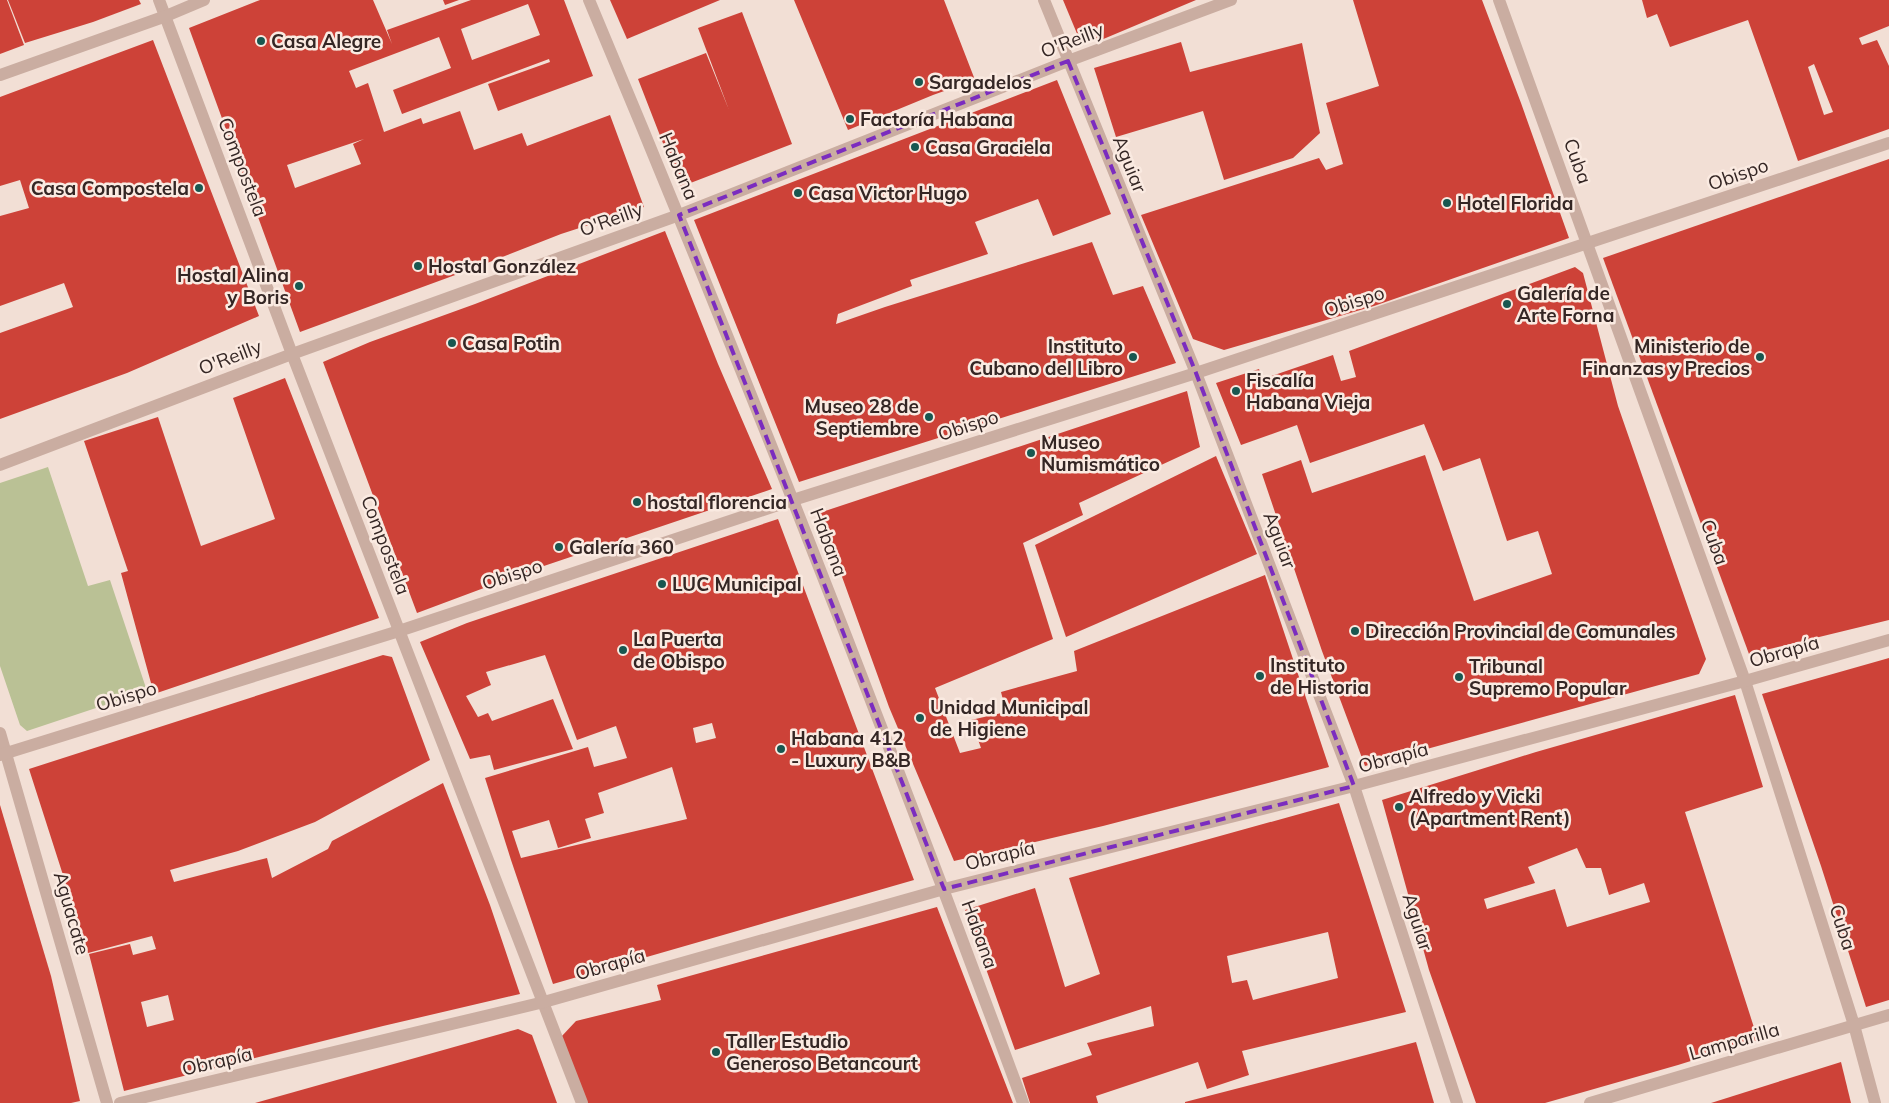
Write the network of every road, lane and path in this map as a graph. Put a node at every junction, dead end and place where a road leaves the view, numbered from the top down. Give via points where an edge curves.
1 (160, 0) edge
2 (204, 0) edge
3 (588, 0) edge
4 (1044, 0) edge
5 (1231, 0) edge
6 (1499, 0) edge
7 (166, 16) junction
8 (1068, 62) junction
9 (0, 75) edge
10 (1889, 143) edge
11 (679, 215) junction
12 (1588, 244) junction
13 (292, 354) junction
14 (1196, 372) junction
15 (0, 465) edge
16 (793, 500) junction
17 (399, 631) junction
18 (1889, 640) edge
19 (1745, 681) junction
20 (0, 733) edge
21 (3, 754) edge
22 (1354, 786) junction
23 (944, 889) junction
24 (544, 1002) junction
25 (1889, 1015) edge
26 (1854, 1025) junction
27 (107, 1103) edge
28 (120, 1103) edge
29 (582, 1103) edge
30 (1023, 1103) edge
31 (1457, 1103) edge
32 (1590, 1103) edge
33 (1875, 1103) edge

1 - 7 street, Compostela
2 - 7 street
3 - 11 street, Habana
4 - 8 street, Aguiar
5 - 8 street, O'Reilly
6 - 12 street, Cuba
7 - 9 street
7 - 13 street, Compostela
8 - 11 street, O'Reilly
8 - 14 street, Aguiar
10 - 12 street, Obispo
11 - 13 street, O'Reilly
11 - 16 street, Habana
12 - 14 street, Obispo
12 - 19 street, Cuba
13 - 15 street, O'Reilly
13 - 17 street, Compostela
14 - 16 street, Obispo
14 - 22 street, Aguiar
16 - 17 street, Obispo
16 - 23 street, Habana
17 - 21 street, Obispo
17 - 24 street, Compostela
18 - 19 street, Obrapía
19 - 22 street, Obrapía
19 - 26 street, Cuba
20 - 21 street, Aguacate
21 - 27 street, Aguacate
22 - 23 street, Obrapía
22 - 31 street, Aguiar
23 - 24 street, Obrapía
23 - 30 street, Habana
24 - 28 street, Obrapía
24 - 29 street, Compostela
25 - 26 street, Lamparilla
26 - 32 street, Lamparilla
26 - 33 street, Cuba

